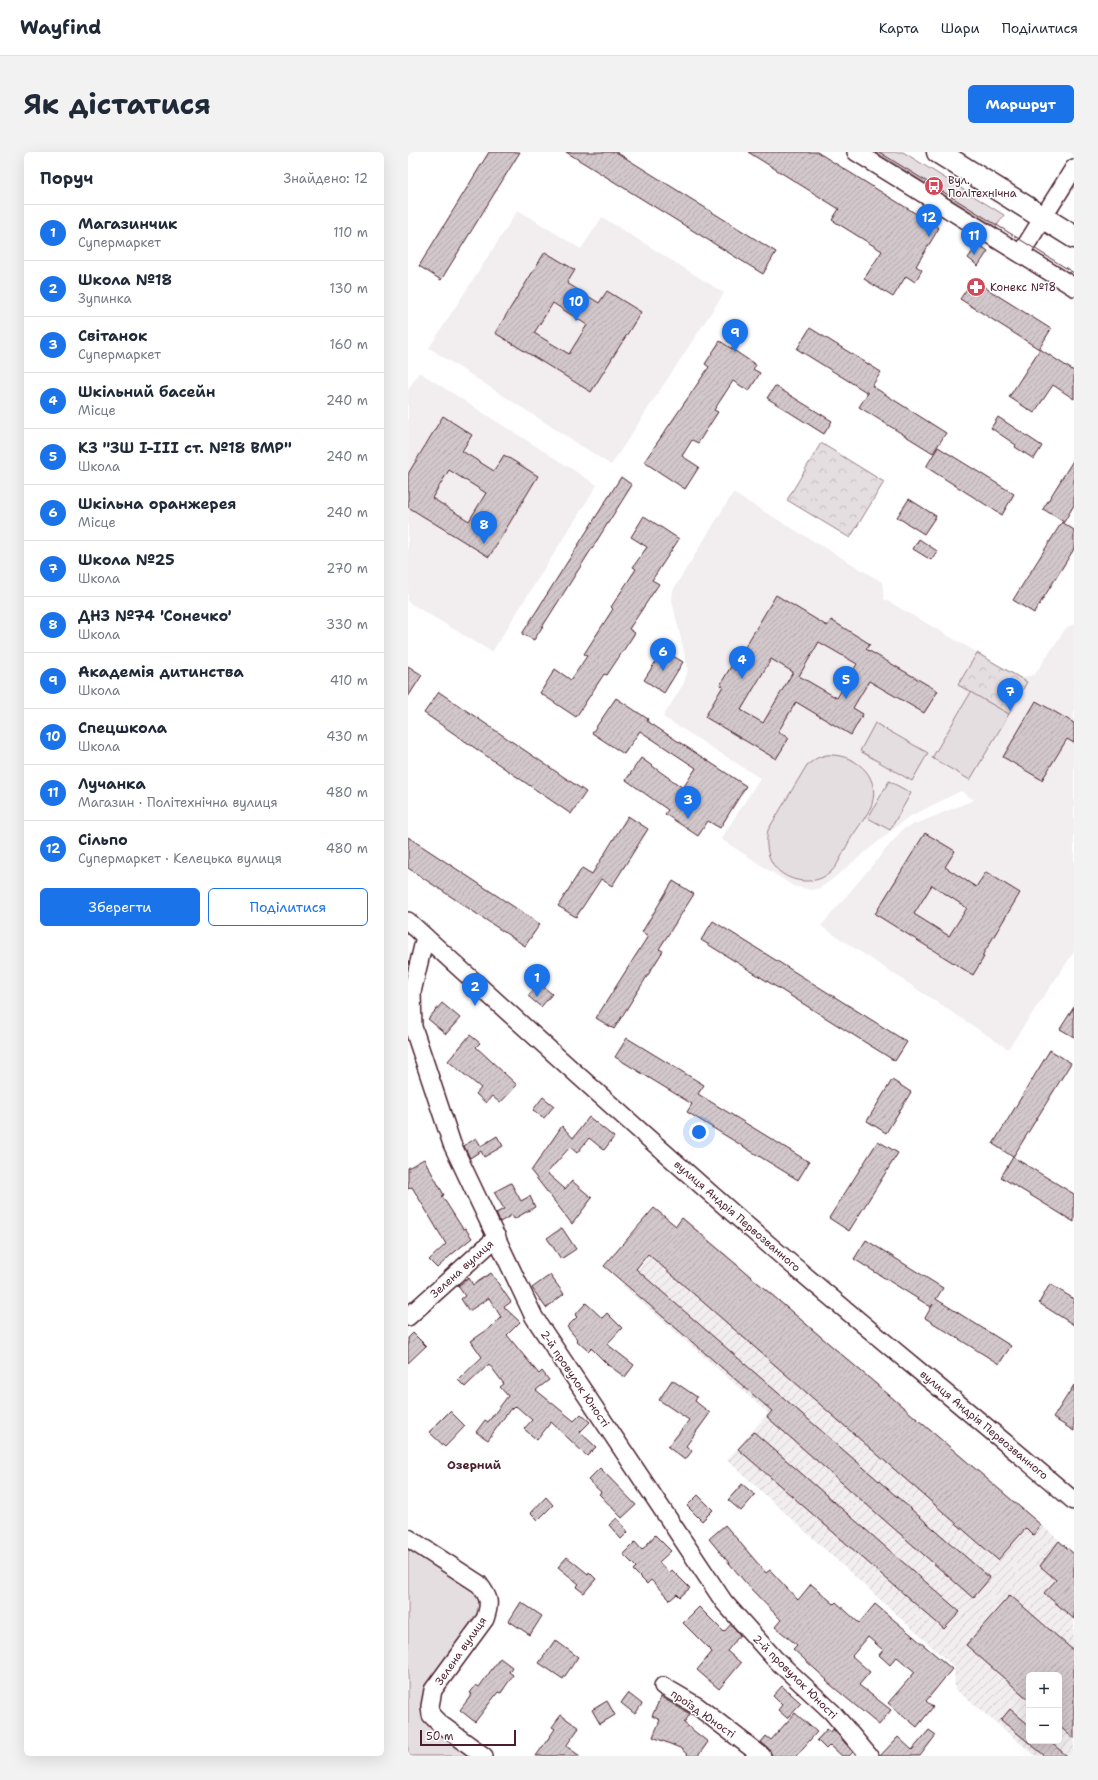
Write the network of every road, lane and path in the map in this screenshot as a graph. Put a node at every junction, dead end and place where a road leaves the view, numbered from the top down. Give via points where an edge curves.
1 (856, 152) edge
2 (938, 152) edge
3 (1074, 168) edge
4 (1043, 218) junction
5 (1074, 237) edge
6 (1021, 253) junction
7 (1074, 287) edge
8 (408, 921) edge
9 (425, 937) junction
10 (497, 1237) junction
11 (408, 1317) edge
12 (1074, 1501) edge
13 (408, 1538) edge
14 (663, 1686) dead end
15 (484, 1756) edge
16 (762, 1756) edge
17 (868, 1756) edge

1 - 6 street
2 - 4 main road
3 - 4 street
4 - 5 main road
4 - 6 street
6 - 7 street
8 - 9 street, вулиця Андрія Первозванного
9 - 10 street, 2-й провулок Юності via 412,992 413,1027 452,1144
9 - 12 street, вулиця Андрія Первозванного via 770,1245
10 - 11 street, Зелена вулиця
10 - 17 street, 2-й провулок Юності via 534,1317 724,1602 774,1658 832,1712
13 - 15 street, Зелена вулиця via 479,1584 488,1595 489,1607 485,1619 434,1690 430,1706 432,1715 439,1723
14 - 16 street, проїзд Юності via 697,1706

